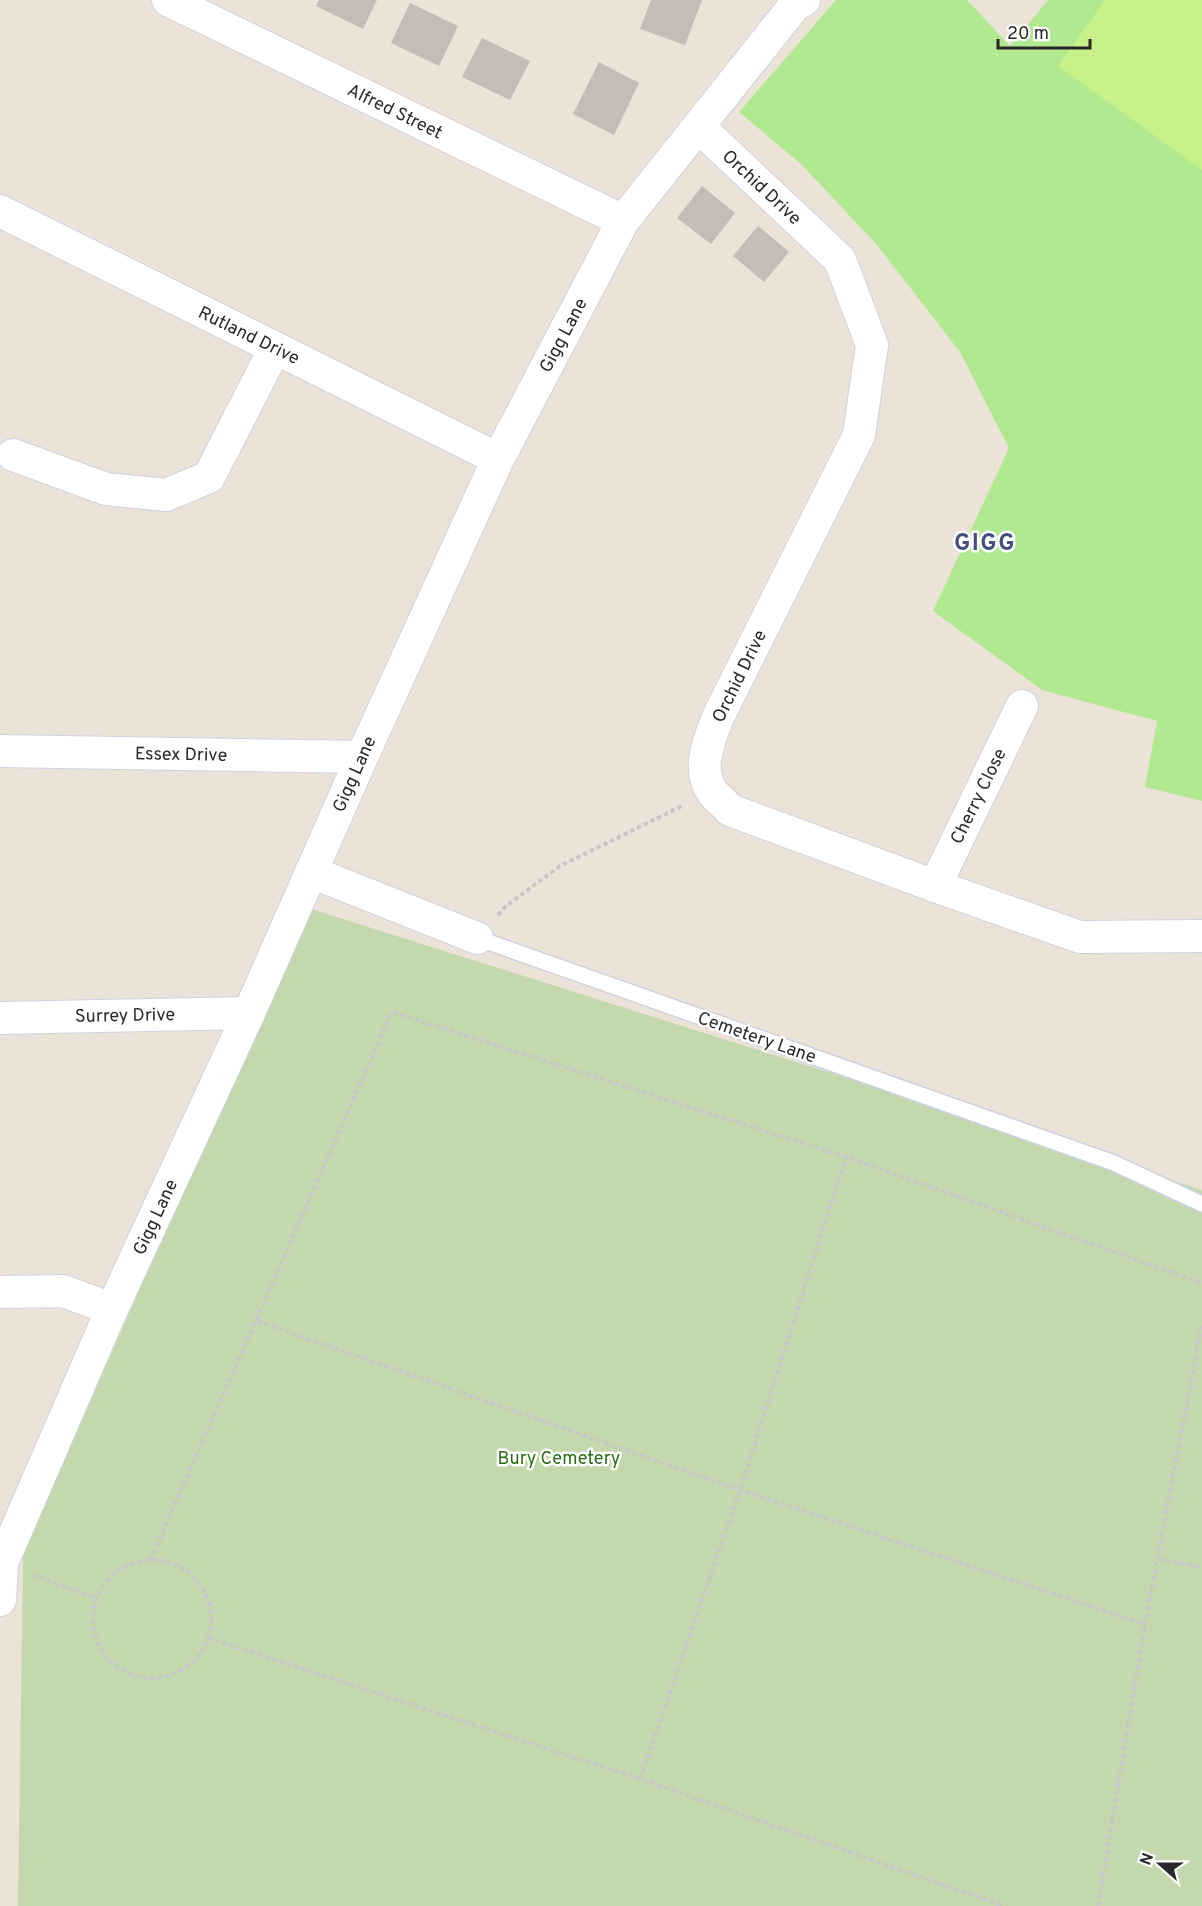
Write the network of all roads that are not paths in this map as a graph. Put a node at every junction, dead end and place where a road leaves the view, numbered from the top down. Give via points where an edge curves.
1 (168, 0) edge
2 (804, 0) edge
3 (699, 127) junction
4 (0, 211) edge
5 (623, 221) junction
6 (275, 348) junction
7 (13, 455) dead end
8 (498, 459) junction
9 (1022, 706) dead end
10 (0, 751) edge
11 (362, 757) junction
12 (311, 872) junction
13 (934, 886) junction
14 (1202, 936) edge
15 (477, 938) joint
16 (249, 1013) junction
17 (0, 1018) edge
18 (1202, 1204) edge
19 (0, 1292) edge
20 (112, 1309) junction
21 (1, 1563) edge
22 (0, 1600) edge

1 - 5 street, Alfred Street
2 - 3 street, Gigg Lane via 795,5
3 - 5 street, Gigg Lane
3 - 13 street, Orchid Drive via 840,260 872,345 860,435 718,717 706,748 705,773 712,792 730,810
4 - 6 street, Rutland Drive
5 - 8 street, Gigg Lane
6 - 7 street via 209,477 166,495 106,489
6 - 8 street, Rutland Drive
8 - 11 street, Gigg Lane
9 - 13 street, Cherry Close
10 - 11 street, Essex Drive
11 - 12 street, Gigg Lane
12 - 15 street, Cemetery Lane
12 - 16 street, Gigg Lane
13 - 14 street via 1080,937
15 - 18 lane, Cemetery Lane via 1114,1163
16 - 17 street, Surrey Drive
16 - 20 street, Gigg Lane
19 - 20 street via 63,1291
20 - 21 street, Gigg Lane
21 - 22 street, Gigg Lane

